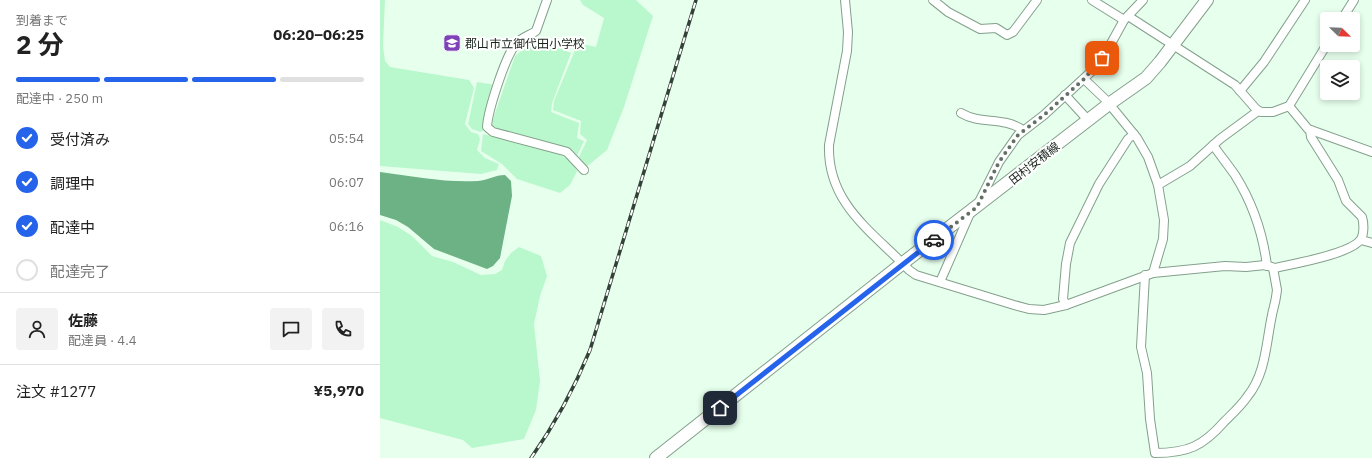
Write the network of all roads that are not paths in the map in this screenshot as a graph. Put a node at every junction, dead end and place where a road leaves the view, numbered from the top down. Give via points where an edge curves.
1 (547, 0) edge
2 (845, 0) edge
3 (933, 0) edge
4 (1037, 0) edge
5 (1092, 0) edge
6 (1143, 0) edge
7 (1207, 0) edge
8 (1305, 0) edge
9 (1354, 0) edge
10 (1346, 12) edge
11 (1126, 18) junction
12 (1173, 44) junction
13 (1322, 52) edge
14 (1084, 79) junction
15 (1240, 91) junction
16 (1065, 95) junction
17 (1109, 104) junction
18 (1289, 106) junction
19 (1258, 111) junction
20 (961, 113) dead end
21 (1088, 120) junction
22 (1023, 130) junction
23 (1310, 130) junction
24 (1134, 134) junction
25 (1213, 145) junction
26 (1372, 152) edge
27 (584, 170) dead end
28 (1158, 185) junction
29 (974, 209) junction
30 (1360, 240) junction
31 (1372, 243) edge
32 (903, 263) junction
33 (1270, 267) junction
34 (1149, 274) junction
35 (940, 282) junction
36 (1066, 305) junction
37 (656, 458) edge

1 - 27 street via 536,31 522,38 513,48 492,102 487,127 493,132 564,151
2 - 32 street via 847,51 829,145 829,165 845,204
3 - 4 street via 948,12 980,29 996,28 1007,35 1014,32
5 - 11 street
6 - 11 street
7 - 12 main road, 田村安積線
8 - 15 street via 1264,62
9 - 10 street
11 - 12 street
11 - 14 street via 1102,58
12 - 15 street via 1235,85
12 - 17 main road, 田村安積線 via 1146,78
13 - 18 street
14 - 16 street
14 - 17 street
15 - 19 street
16 - 21 street
16 - 22 street
17 - 21 main road, 田村安積線
17 - 24 street
18 - 19 street via 1267,113
18 - 23 street
19 - 25 street
20 - 22 street via 982,120 1006,122
21 - 29 main road, 田村安積線
22 - 29 street via 999,162
23 - 26 street
23 - 30 street via 1338,180 1346,201 1362,218
24 - 28 street via 1148,157
24 - 36 street via 1099,184 1070,243 1066,264
25 - 28 street via 1190,166
25 - 33 street via 1235,175 1251,206
28 - 34 street via 1164,216 1164,232 1160,251
29 - 32 main road, 田村安積線
29 - 35 street
30 - 31 street
30 - 33 street via 1336,253
32 - 35 street via 920,277
32 - 37 main road, 田村安積線
33 - 34 street via 1225,266
33 - 34 street via 1277,290 1276,298 1266,352 1248,396 1217,431 1198,446 1155,454 1147,372 1141,347
34 - 36 street
35 - 36 street via 1029,309 1044,310

